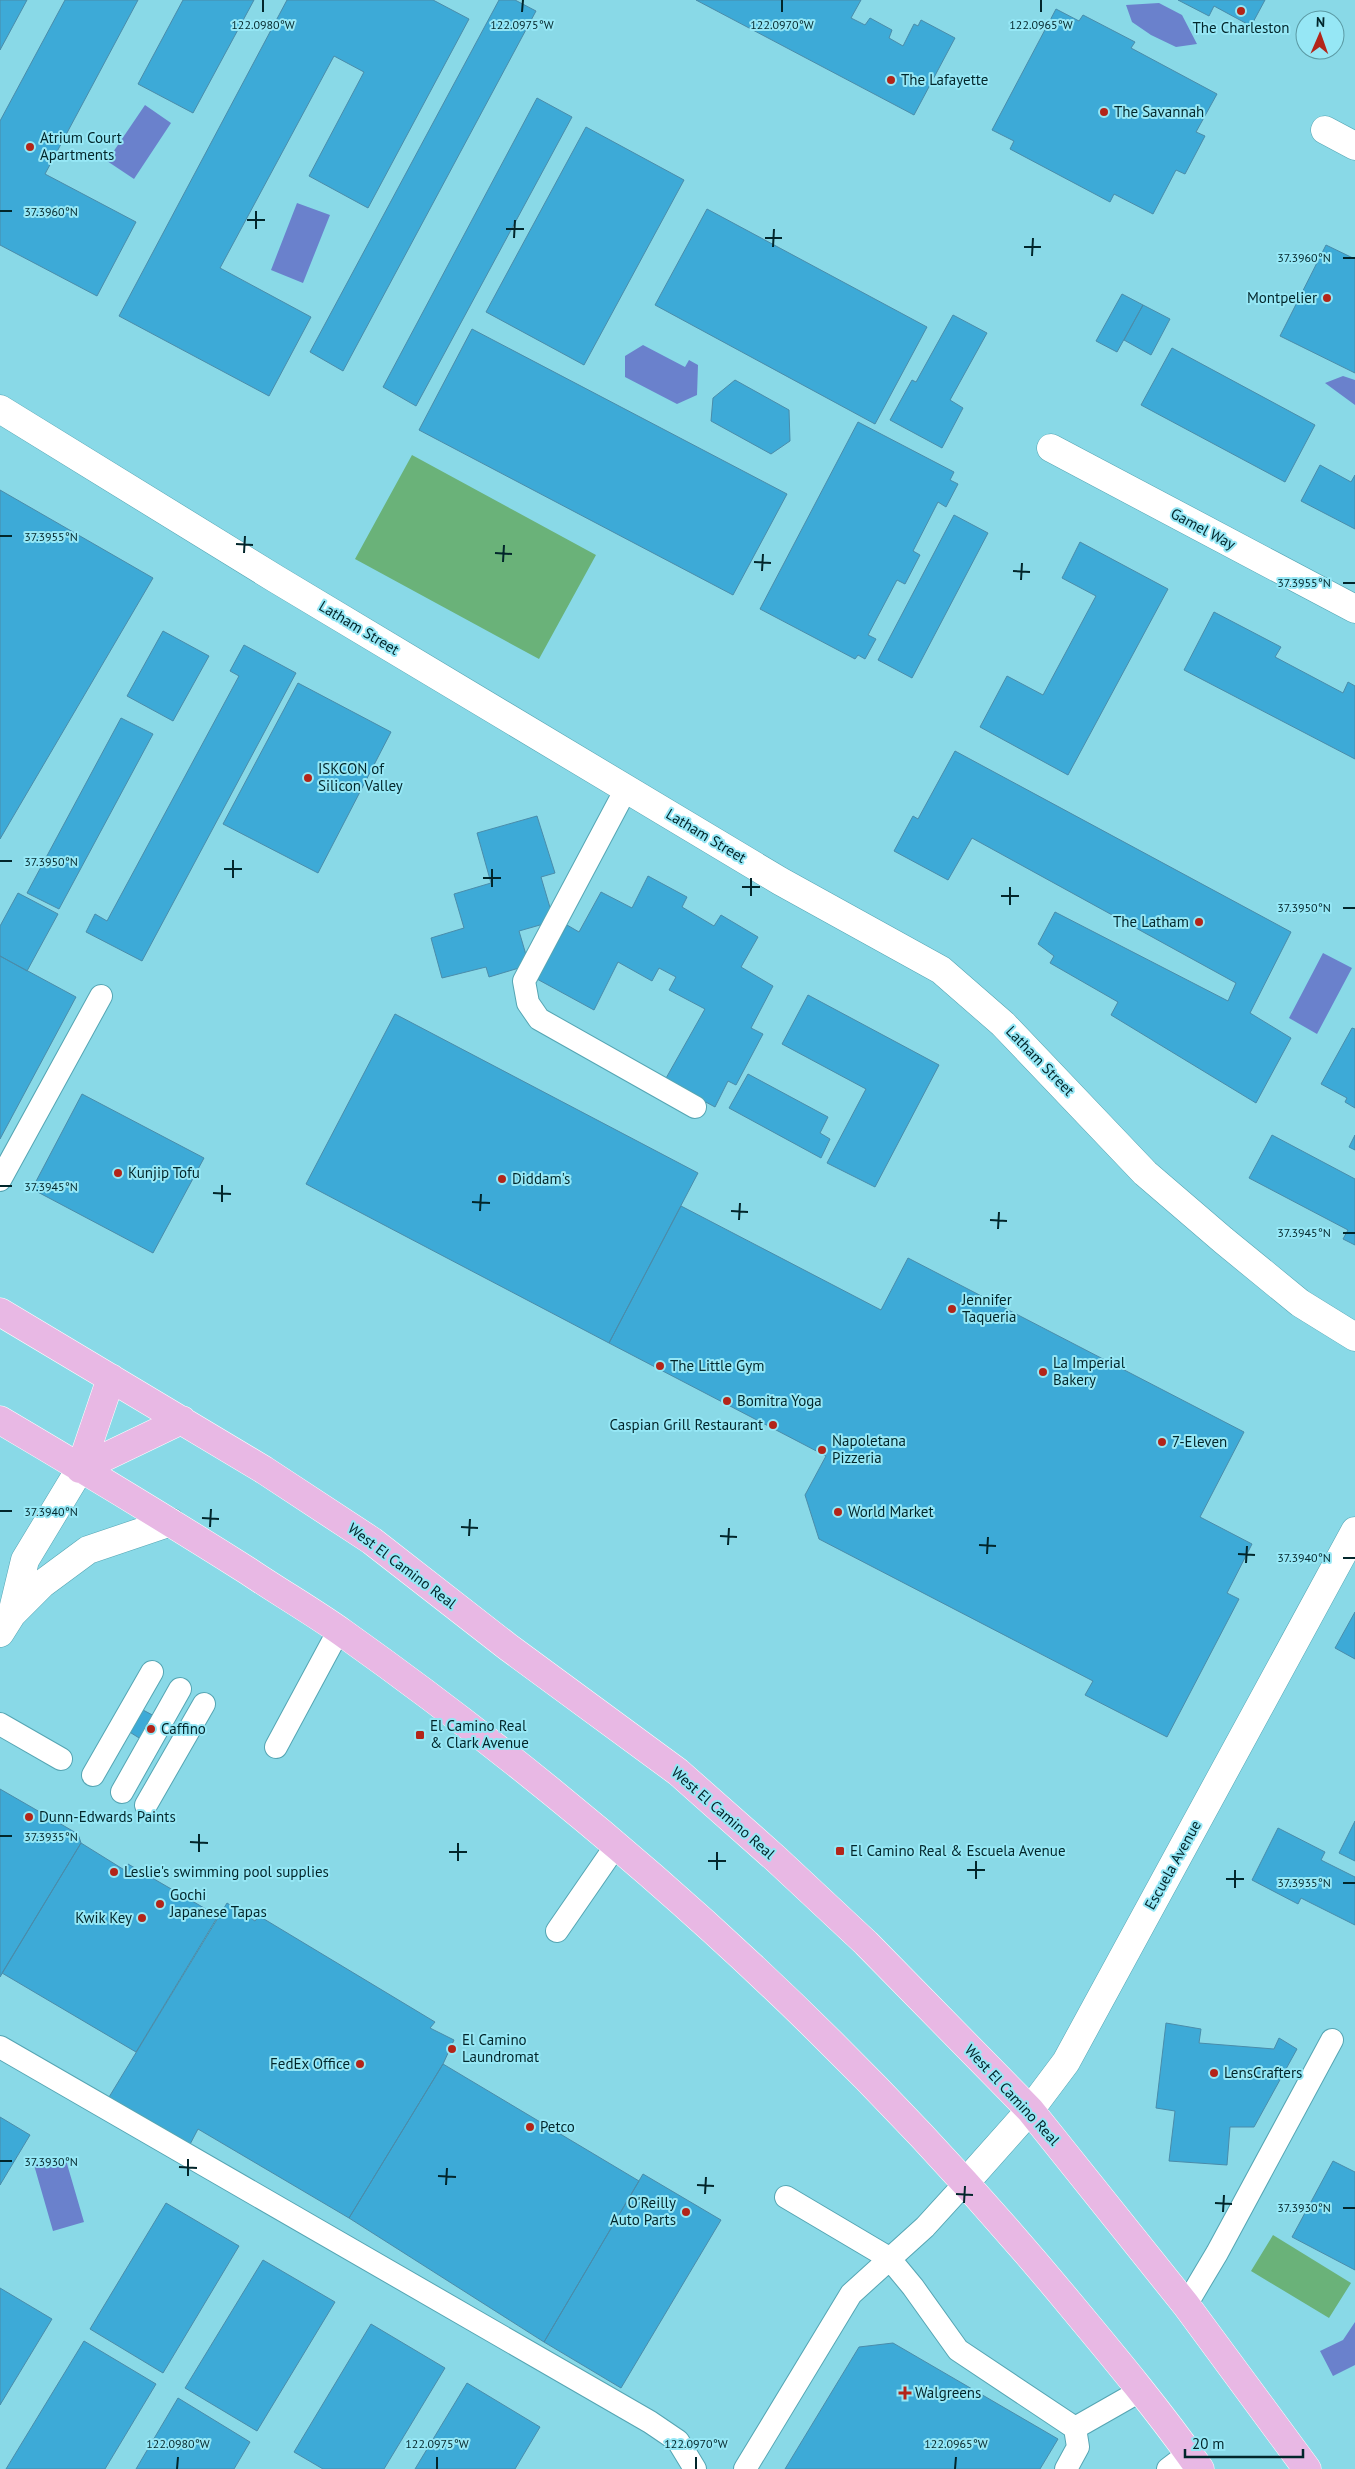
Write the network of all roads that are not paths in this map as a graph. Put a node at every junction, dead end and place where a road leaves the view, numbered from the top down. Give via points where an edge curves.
1 (1325, 130) dead end
2 (1355, 146) edge
3 (0, 409) edge
4 (1051, 448) dead end
5 (1355, 609) edge
6 (626, 788) junction
7 (101, 996) dead end
8 (695, 1107) dead end
9 (0, 1180) edge
10 (0, 1312) edge
11 (1355, 1337) edge
12 (111, 1378) junction
13 (0, 1420) edge
14 (182, 1420) junction
15 (80, 1470) junction
16 (171, 1522) junction
17 (1355, 1531) edge
18 (6, 1624) edge
19 (339, 1630) junction
20 (152, 1672) dead end
21 (180, 1689) dead end
22 (204, 1704) dead end
23 (0, 1724) edge
24 (276, 1747) dead end
25 (61, 1759) dead end
26 (93, 1775) dead end
27 (122, 1792) dead end
28 (146, 1804) dead end
29 (616, 1844) junction
30 (557, 1931) dead end
31 (1332, 2040) dead end
32 (0, 2047) edge
33 (1030, 2110) junction
34 (966, 2182) junction
35 (786, 2197) dead end
36 (889, 2258) junction
37 (1186, 2305) junction
38 (1140, 2391) junction
39 (1075, 2428) junction
40 (1186, 2464) edge
41 (695, 2469) edge
42 (745, 2469) edge
43 (1066, 2469) edge
44 (1307, 2469) edge

1 - 2 street
3 - 6 street, Latham Street
4 - 5 street, Gamel Way
6 - 8 lane via 524,981 528,1004 539,1019
6 - 11 street, Latham Street via 858,926 940,970 1004,1024 1144,1172 1300,1303
7 - 9 lane
10 - 12 main road, West El Camino Real
12 - 14 main road, West El Camino Real
12 - 15 main road
13 - 15 main road
14 - 15 main road
14 - 33 main road, West El Camino Real via 372,1541 508,1647 678,1772 866,1943
15 - 16 main road
15 - 18 street via 25,1560
16 - 18 street via 88,1550 42,1584
16 - 19 main road
17 - 33 street, Escuela Avenue via 1066,2062
19 - 24 lane
19 - 29 main road via 515,1761
20 - 26 lane
21 - 27 lane
22 - 28 lane
23 - 25 lane
29 - 30 lane
29 - 34 main road via 803,2015
31 - 37 lane
32 - 41 lane via 650,2422 678,2440
33 - 34 street, Escuela Avenue
33 - 37 main road, West El Camino Real
34 - 36 lane via 925,2227
34 - 38 main road
35 - 36 lane
36 - 39 lane via 958,2350
36 - 42 lane via 851,2294
37 - 44 main road, West El Camino Real
38 - 39 lane
38 - 40 main road
39 - 43 lane via 1078,2447

